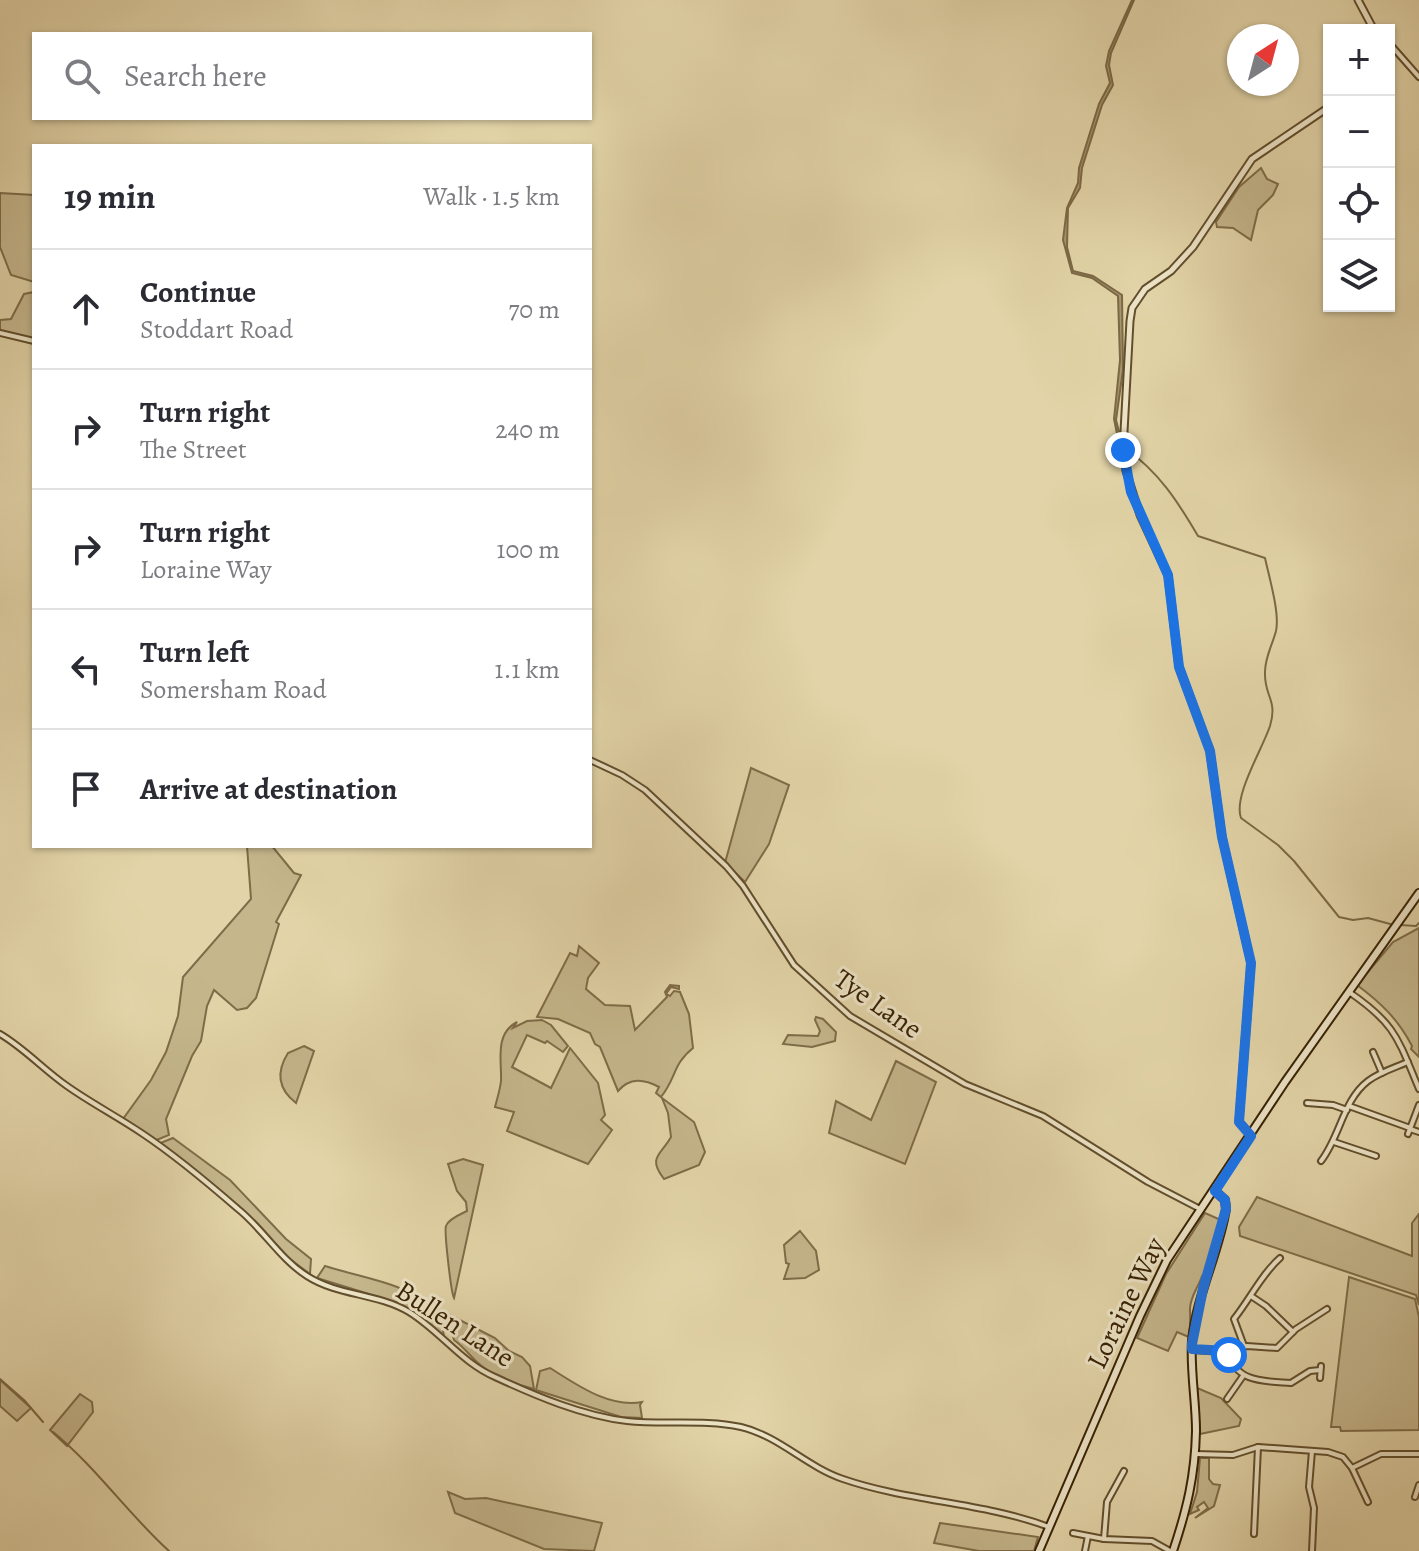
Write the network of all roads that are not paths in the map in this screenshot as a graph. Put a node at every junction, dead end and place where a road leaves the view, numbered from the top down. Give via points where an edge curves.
1 (1358, 0) edge
2 (1371, 24) edge
3 (1395, 51) edge
4 (1419, 77) edge
5 (1323, 111) edge
6 (0, 333) edge
7 (32, 341) edge
8 (592, 761) edge
9 (1419, 893) edge
10 (1349, 992) junction
11 (0, 1034) edge
12 (1373, 1052) dead end
13 (1408, 1062) junction
14 (1382, 1073) junction
15 (1419, 1089) edge
16 (1307, 1103) dead end
17 (1419, 1105) edge
18 (1348, 1108) junction
19 (1409, 1130) junction
20 (1419, 1132) edge
21 (1251, 1136) junction
22 (1334, 1142) junction
23 (1376, 1156) dead end
24 (1321, 1161) dead end
25 (1215, 1191) junction
26 (1202, 1210) junction
27 (1280, 1258) dead end
28 (1251, 1296) junction
29 (1327, 1309) dead end
30 (1293, 1332) junction
31 (1244, 1346) junction
32 (1192, 1349) junction
33 (1228, 1351) junction
34 (1243, 1376) junction
35 (1320, 1378) dead end
36 (1227, 1399) dead end
37 (1258, 1447) junction
38 (1312, 1451) junction
39 (1195, 1454) junction
40 (1419, 1454) edge
41 (1352, 1468) junction
42 (1124, 1471) dead end
43 (1419, 1485) edge
44 (1415, 1497) dead end
45 (1368, 1502) dead end
46 (1049, 1527) junction
47 (1073, 1533) dead end
48 (1255, 1534) dead end
49 (1088, 1536) junction
50 (1104, 1539) junction
51 (1039, 1551) edge
52 (1085, 1551) edge
53 (1172, 1551) edge
54 (1312, 1551) edge

1 - 2 street
3 - 4 street
5 - 21 street via 1252,159 1193,247 1145,289 1130,321 1123,450 1131,492 1168,575 1179,667 1210,751 1222,837 1251,963 1239,1122
6 - 7 street
8 - 26 street, Tye Lane via 645,790 726,866 794,965 850,1016 965,1084 1043,1116
9 - 10 main road, Loraine Way
10 - 13 street via 1388,1022
10 - 21 main road, Loraine Way
11 - 46 street, Bullen Lane via 70,1088 157,1144 246,1215 306,1276 405,1310 492,1376 613,1419 747,1429 844,1479
12 - 14 street
13 - 14 street
13 - 15 street
14 - 18 street via 1364,1084
16 - 18 street
17 - 19 street
18 - 19 street
18 - 22 street
19 - 20 street
21 - 25 main road, Loraine Way
22 - 23 street
22 - 24 street
25 - 26 main road, Loraine Way
25 - 32 main road via 1226,1209
26 - 46 main road, Loraine Way via 1167,1260
27 - 28 street
28 - 30 street
28 - 31 street via 1234,1320
29 - 30 street
30 - 31 street via 1277,1348
31 - 33 street
32 - 33 street
32 - 39 main road
33 - 34 street
34 - 35 street via 1291,1383 1321,1368
34 - 36 street
37 - 38 street
37 - 39 street via 1233,1455
37 - 48 street
38 - 41 street via 1339,1454
38 - 54 street
39 - 53 main road via 1191,1494
40 - 41 street via 1381,1454
41 - 45 street
42 - 50 street via 1107,1502
43 - 44 street
46 - 51 main road, Loraine Way
47 - 49 street
49 - 50 street
49 - 52 street
50 - 53 street via 1152,1541

